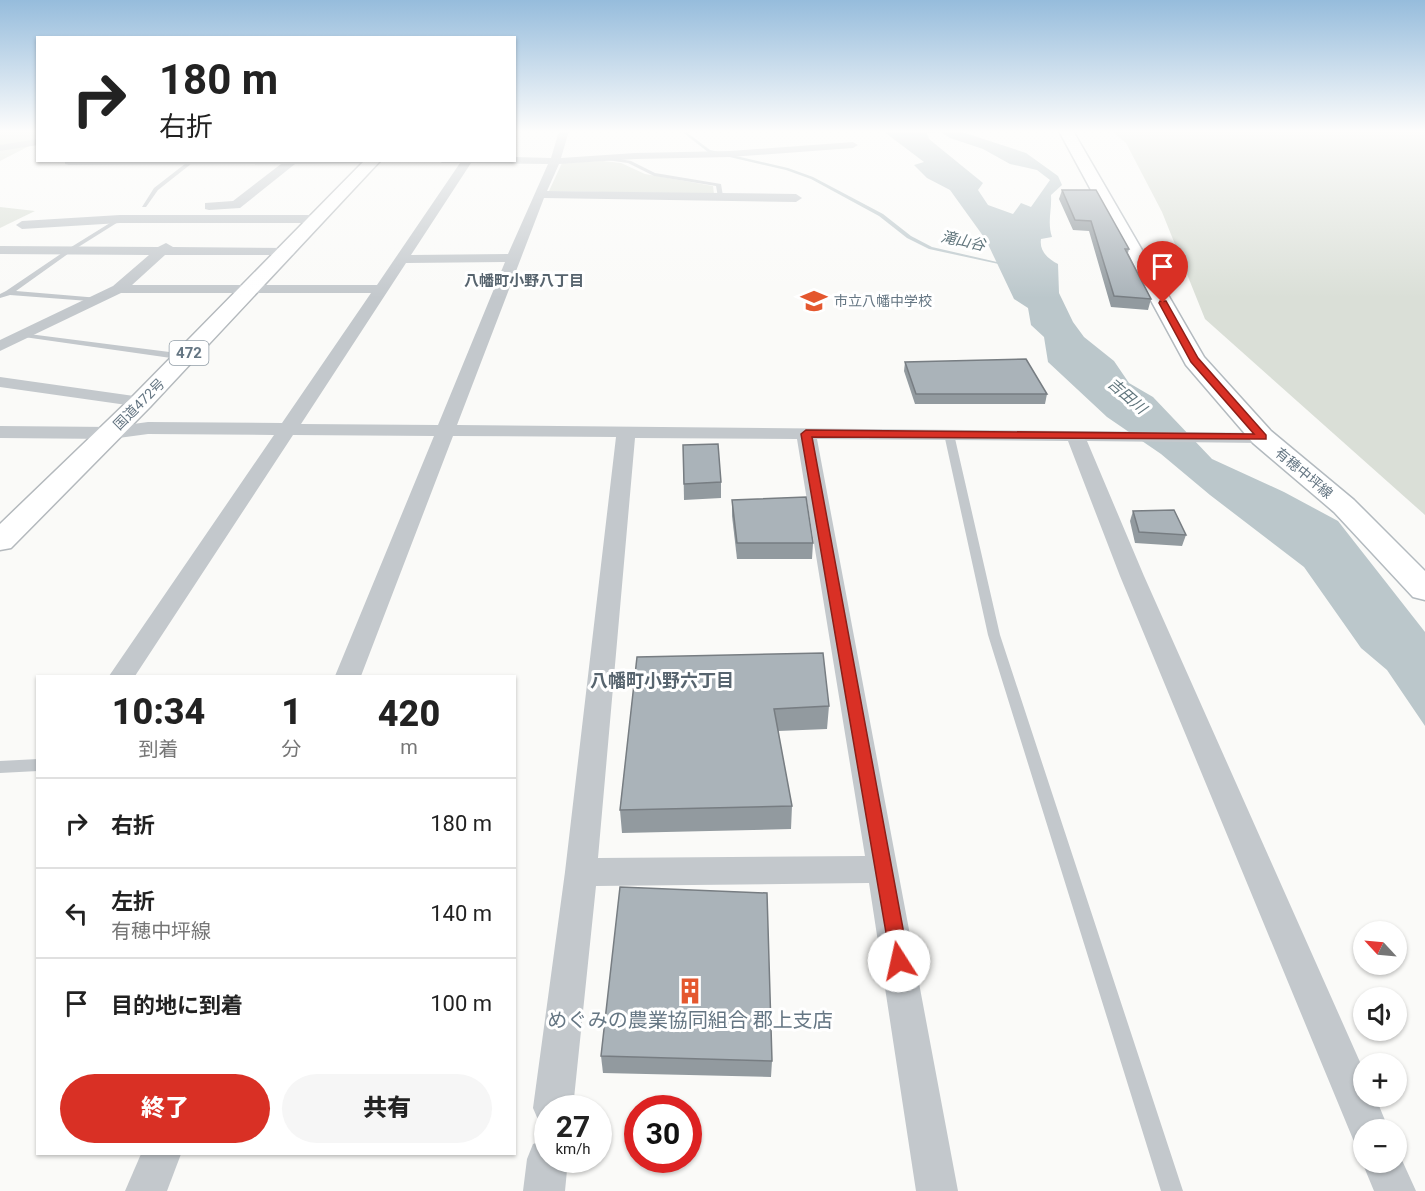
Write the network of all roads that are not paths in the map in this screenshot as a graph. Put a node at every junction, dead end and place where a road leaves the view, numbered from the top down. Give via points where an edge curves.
1 (159, 187) edge
2 (260, 187) edge
3 (350, 187) edge
4 (451, 187) edge
5 (543, 187) edge
6 (718, 187) edge
7 (1097, 187) edge
8 (539, 194) junction
9 (720, 196) junction
10 (796, 198) dead end
11 (150, 206) joint
12 (201, 212) junction
13 (120, 219) junction
14 (319, 219) junction
15 (21, 225) dead end
16 (0, 250) edge
17 (70, 250) junction
18 (159, 252) junction
19 (288, 252) junction
20 (513, 258) junction
21 (402, 259) junction
22 (118, 289) junction
23 (251, 290) junction
24 (382, 290) junction
25 (9, 293) junction
26 (0, 296) edge
27 (99, 300) junction
28 (24, 335) junction
29 (0, 346) edge
30 (185, 357) junction
31 (0, 382) edge
32 (141, 402) junction
33 (287, 431) junction
34 (0, 432) edge
35 (445, 432) junction
36 (111, 433) junction
37 (626, 433) junction
38 (806, 434) junction
39 (950, 434) junction
40 (1075, 435) junction
41 (1254, 437) junction
42 (0, 541) edge
43 (1425, 590) edge
44 (123, 675) edge
45 (348, 675) edge
46 (36, 765) edge
47 (0, 768) edge
48 (883, 869) junction
49 (581, 872) junction
50 (555, 1095) edge
51 (1364, 1119) edge
52 (161, 1155) edge
53 (546, 1173) edge
54 (1388, 1173) edge
55 (146, 1191) edge
56 (544, 1191) edge
57 (937, 1191) edge
58 (1172, 1191) edge
59 (1395, 1191) edge

1 - 11 lane
2 - 12 street via 236,205
3 - 14 main road, 国道472号 / 472
4 - 21 street
5 - 8 street
6 - 9 lane
7 - 41 main road, 有穂中坪線 via 1194,360
8 - 9 street
8 - 20 street
9 - 10 street
11 - 13 street
12 - 13 street
12 - 14 street
12 - 18 street via 182,235
13 - 15 street
13 - 17 lane
14 - 19 main road, 国道472号 / 472
16 - 17 street
17 - 18 street
17 - 25 lane
18 - 19 street
18 - 22 street
19 - 23 main road, 国道472号 / 472
20 - 21 street
20 - 35 street
21 - 24 street
22 - 23 street
22 - 27 street
23 - 24 street
23 - 30 main road, 国道472号 / 472
24 - 33 street
25 - 26 lane
25 - 27 lane
27 - 28 street
28 - 29 street
28 - 30 lane
30 - 32 main road, 国道472号 / 472
31 - 32 street
32 - 36 main road, 国道472号 / 472
33 - 35 street
33 - 36 street via 148,428
33 - 44 street
34 - 36 street
35 - 37 street
35 - 45 street
36 - 42 main road, 国道472号 / 472
37 - 38 street
37 - 49 street
38 - 39 street
38 - 48 street
39 - 40 street
39 - 58 lane via 994,635
40 - 41 street
40 - 51 street
41 - 43 main road, 有穂中坪線 via 1344,506
46 - 47 lane
48 - 49 street
48 - 57 street
49 - 50 street
52 - 55 street
53 - 56 street
54 - 59 street

